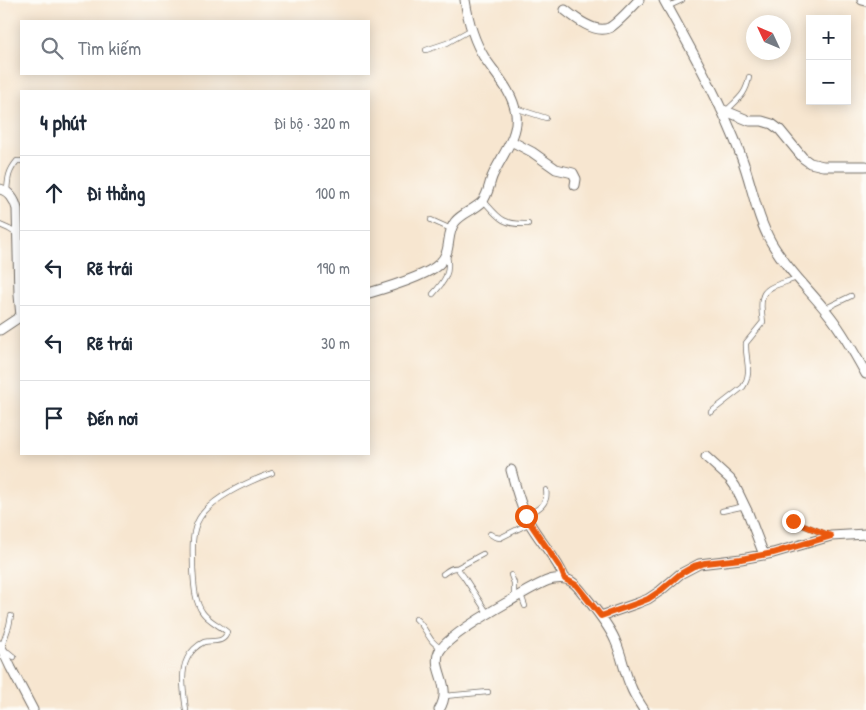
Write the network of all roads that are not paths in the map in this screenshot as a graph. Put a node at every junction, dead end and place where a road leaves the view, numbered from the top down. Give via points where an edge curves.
1 (465, 0) edge
2 (639, 0) edge
3 (682, 0) edge
4 (862, 0) edge
5 (866, 1) edge
6 (666, 3) edge
7 (565, 10) dead end
8 (472, 29) junction
9 (426, 50) dead end
10 (749, 77) dead end
11 (514, 108) junction
12 (723, 110) junction
13 (546, 118) dead end
14 (510, 141) junction
15 (20, 161) edge
16 (866, 166) edge
17 (575, 185) dead end
18 (3, 190) edge
19 (483, 200) junction
20 (431, 220) dead end
21 (528, 224) dead end
22 (0, 225) edge
23 (451, 230) junction
24 (17, 234) junction
25 (446, 255) junction
26 (797, 278) junction
27 (370, 293) edge
28 (433, 294) dead end
29 (851, 296) dead end
30 (20, 306) edge
31 (824, 309) junction
32 (20, 317) edge
33 (0, 330) edge
34 (866, 373) edge
35 (711, 412) dead end
36 (706, 457) dead end
37 (511, 470) dead end
38 (272, 473) dead end
39 (546, 490) dead end
40 (745, 506) junction
41 (722, 511) dead end
42 (528, 520) junction
43 (793, 521) dead end
44 (490, 534) dead end
45 (866, 534) edge
46 (831, 536) junction
47 (483, 554) dead end
48 (764, 555) junction
49 (457, 568) junction
50 (443, 574) dead end
51 (511, 575) dead end
52 (565, 579) junction
53 (517, 597) junction
54 (525, 606) dead end
55 (488, 614) junction
56 (11, 616) dead end
57 (601, 616) junction
58 (416, 619) dead end
59 (1, 648) edge
60 (441, 648) junction
61 (14, 657) dead end
62 (488, 692) dead end
63 (445, 696) junction
64 (642, 709) edge
65 (33, 710) edge
66 (186, 710) edge
67 (439, 710) edge

1 - 8 street
2 - 7 street via 614,24 600,29 584,24
3 - 6 lane
4 - 5 street
6 - 12 street
8 - 9 lane
8 - 11 street
10 - 12 lane via 745,92
11 - 13 lane
11 - 14 street via 516,123
12 - 16 street via 750,121 772,124 810,163
12 - 26 street via 766,232
14 - 17 street via 556,169 573,173
14 - 19 street
15 - 18 lane via 11,168
18 - 24 street via 16,204
19 - 21 lane via 507,223
19 - 23 street via 462,214
20 - 23 lane
22 - 24 lane
23 - 25 street
24 - 30 street
25 - 27 street via 432,269
25 - 28 lane via 448,270
26 - 31 street
26 - 35 lane via 764,292 761,298 763,322 746,343 749,374 746,382 743,388
29 - 31 lane
31 - 34 street
32 - 33 street
36 - 40 street via 730,479
37 - 42 street
38 - 66 lane via 226,494 197,522 193,540 196,597 202,612 227,632 222,640 204,642 187,658 183,680
39 - 42 lane via 544,504
40 - 41 lane
40 - 48 street
42 - 44 lane via 500,538
42 - 52 street
43 - 46 lane
45 - 46 street
46 - 48 street
47 - 49 lane
48 - 57 street via 694,566 648,599
49 - 50 lane
49 - 55 lane
51 - 53 lane
52 - 53 street via 546,581
52 - 57 street via 576,585
53 - 54 lane
53 - 55 street
55 - 60 street
56 - 59 lane
57 - 64 street via 615,638 630,686
58 - 60 lane via 435,645
59 - 61 lane
59 - 65 street
60 - 63 street via 437,660
62 - 63 lane
63 - 67 street

